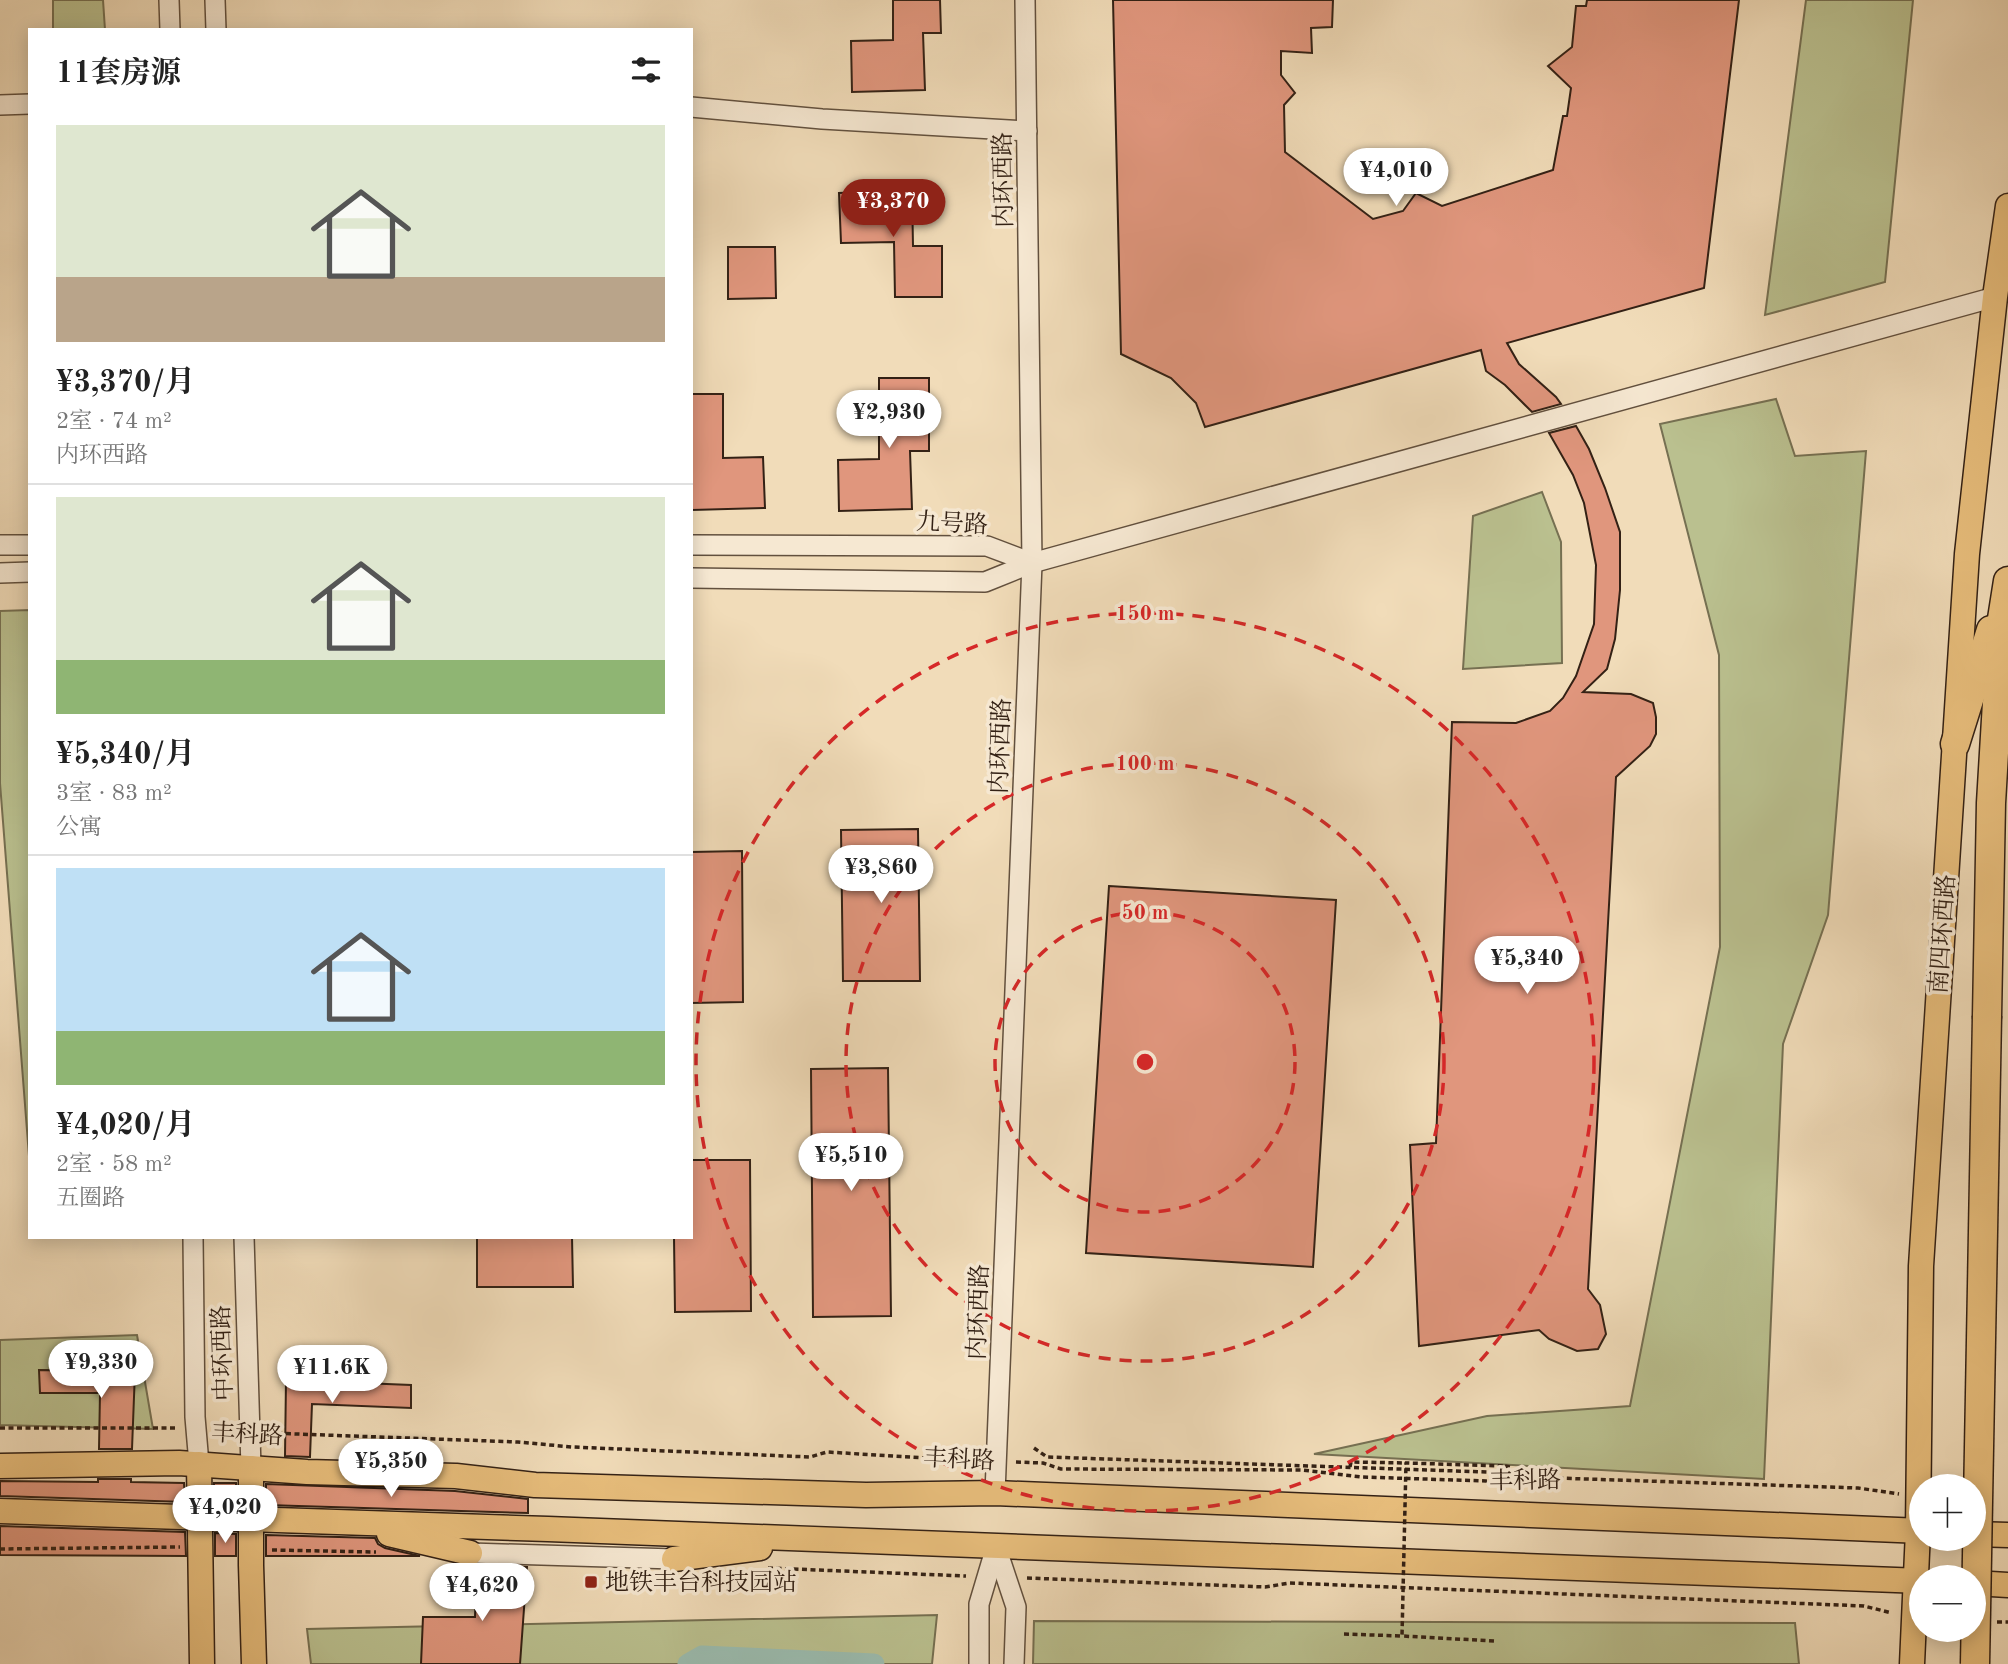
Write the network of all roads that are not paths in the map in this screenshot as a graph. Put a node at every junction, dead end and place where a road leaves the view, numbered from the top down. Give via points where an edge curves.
1 (169, 0) edge
2 (215, 0) edge
3 (1025, 0) edge
4 (170, 28) edge
5 (216, 28) edge
6 (28, 104) edge
7 (0, 105) edge
8 (693, 107) edge
9 (1027, 131) junction
10 (2008, 206) edge
11 (1995, 297) junction
12 (0, 545) edge
13 (28, 545) edge
14 (693, 545) edge
15 (1032, 563) junction
16 (28, 572) edge
17 (0, 573) edge
18 (693, 578) edge
19 (2008, 579) edge
20 (1955, 744) junction
21 (193, 1239) edge
22 (244, 1239) edge
23 (0, 1451) edge
24 (60, 1464) junction
25 (199, 1464) junction
26 (0, 1466) edge
27 (251, 1468) junction
28 (1918, 1474) edge
29 (995, 1493) junction
30 (0, 1511) edge
31 (199, 1517) junction
32 (250, 1519) junction
33 (359, 1522) junction
34 (1909, 1531) edge
35 (1986, 1534) edge
36 (2008, 1535) edge
37 (784, 1538) junction
38 (996, 1547) junction
39 (470, 1553) joint
40 (674, 1559) joint
41 (997, 1577) junction
42 (1909, 1581) edge
43 (1986, 1584) edge
44 (2008, 1585) edge
45 (1912, 1642) edge
46 (202, 1664) edge
47 (254, 1664) edge
48 (979, 1664) edge
49 (1014, 1664) edge
50 (1912, 1664) edge
51 (1975, 1664) edge

1 - 4 street
2 - 5 street
3 - 9 street, 内环西路
6 - 7 street
8 - 9 street
9 - 15 street, 内环西路
10 - 11 main road, 南四环西路
11 - 15 street
11 - 20 main road, 南四环西路 via 1967,554
12 - 13 street
14 - 15 street, 九号路 via 987,546
15 - 18 street via 985,582
15 - 29 street, 内环西路
16 - 17 street
19 - 20 highway
19 - 51 highway, 南四环西路, bridge via 1991,803
20 - 28 main road, 南四环西路 via 1921,1266
21 - 25 street, 中环西路
22 - 27 street, 中环西路
23 - 24 main road
24 - 25 main road, 丰科路
24 - 26 main road, 丰科路
25 - 27 main road, 丰科路
25 - 31 main road
27 - 29 main road, 丰科路 via 456,1476 549,1485 866,1495
27 - 32 main road
29 - 34 main road, 丰科路
30 - 31 main road
31 - 32 main road
31 - 46 main road
32 - 33 main road
32 - 47 main road
33 - 37 main road
33 - 39 main road via 392,1535
35 - 36 main road
37 - 38 main road
37 - 40 main road via 756,1550
38 - 41 street
38 - 42 main road
39 - 40 street
41 - 48 street via 979,1604
41 - 49 street via 1016,1606
43 - 44 main road
45 - 50 main road, 南四环西路

